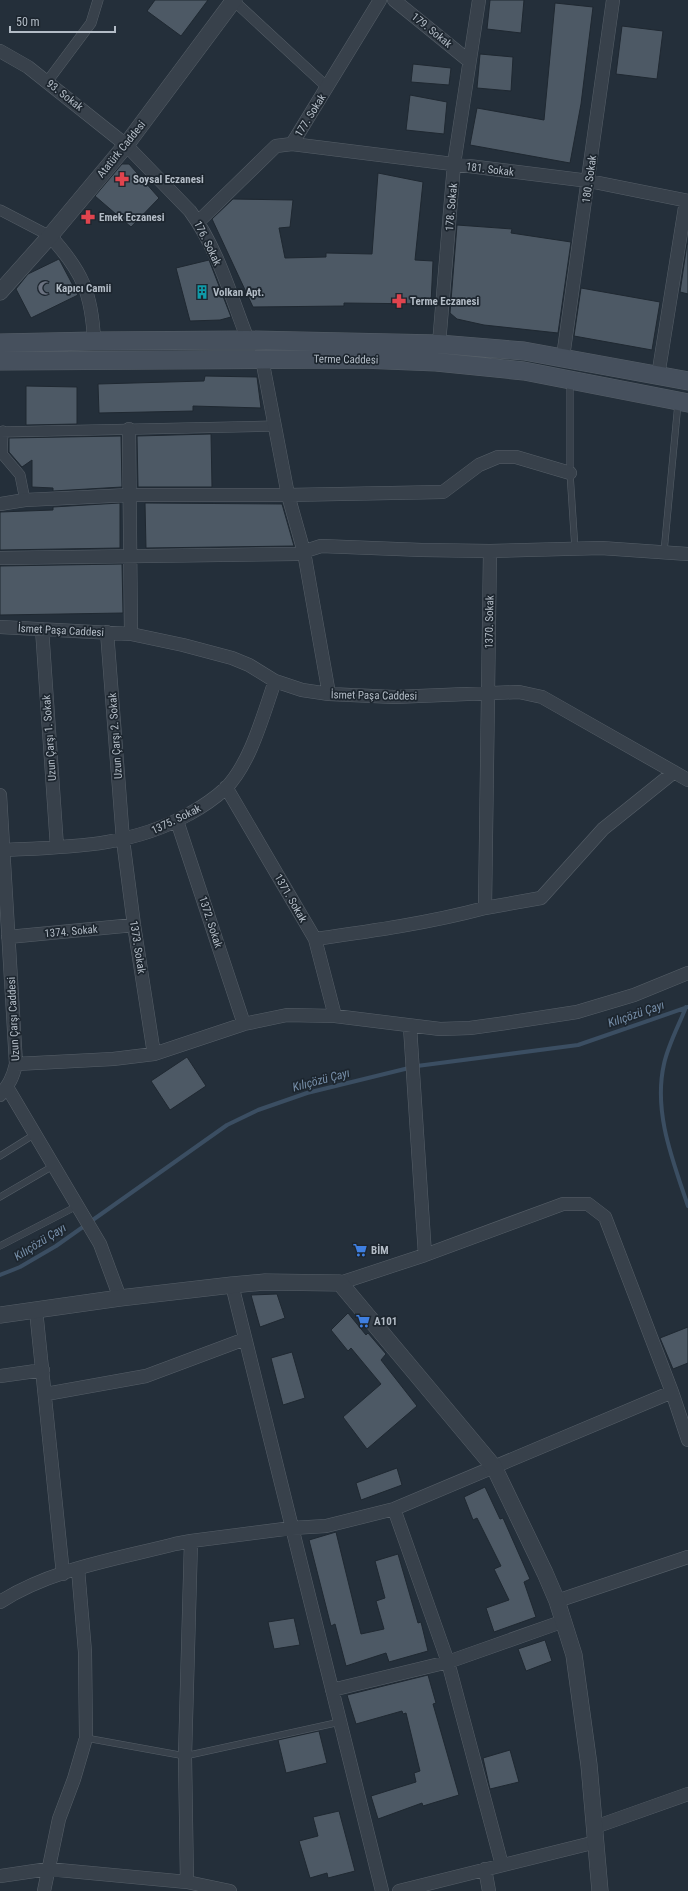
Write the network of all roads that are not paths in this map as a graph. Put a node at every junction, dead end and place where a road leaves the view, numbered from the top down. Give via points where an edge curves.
1 (98, 0) edge
2 (234, 0) edge
3 (380, 0) edge
4 (394, 0) edge
5 (478, 0) edge
6 (613, 0) edge
7 (0, 51) edge
8 (469, 61) junction
9 (47, 82) junction
10 (327, 87) junction
11 (292, 144) junction
12 (126, 145) junction
13 (454, 164) junction
14 (589, 181) junction
15 (687, 201) edge
16 (0, 210) edge
17 (198, 222) junction
18 (50, 236) junction
19 (0, 292) edge
20 (248, 340) junction
21 (94, 341) junction
22 (0, 343) edge
23 (439, 344) junction
24 (563, 357) junction
25 (262, 359) junction
26 (0, 361) edge
27 (658, 376) junction
28 (570, 380) junction
29 (688, 381) edge
30 (683, 402) edge
31 (274, 426) junction
32 (130, 429) junction
33 (1, 431) edge
34 (570, 473) junction
35 (130, 495) junction
36 (288, 495) junction
37 (25, 500) junction
38 (0, 504) edge
39 (575, 549) junction
40 (490, 551) junction
41 (304, 552) junction
42 (664, 552) junction
43 (688, 554) edge
44 (130, 557) junction
45 (0, 558) edge
46 (0, 627) edge
47 (42, 629) junction
48 (107, 632) junction
49 (131, 634) junction
50 (275, 681) junction
51 (329, 694) junction
52 (488, 694) junction
53 (674, 772) junction
54 (688, 780) edge
55 (226, 787) junction
56 (0, 795) edge
57 (177, 820) junction
58 (123, 840) junction
59 (57, 847) junction
60 (3, 850) junction
61 (485, 908) junction
62 (134, 926) junction
63 (8, 938) junction
64 (315, 939) junction
65 (688, 973) edge
66 (335, 1016) junction
67 (244, 1024) junction
68 (410, 1027) junction
69 (154, 1054) junction
70 (16, 1064) junction
71 (4, 1091) edge
72 (35, 1134) junction
73 (0, 1156) edge
74 (54, 1166) junction
75 (0, 1197) edge
76 (77, 1206) junction
77 (0, 1246) edge
78 (425, 1255) junction
79 (340, 1283) junction
80 (232, 1285) junction
81 (120, 1298) junction
82 (36, 1310) junction
83 (0, 1315) edge
84 (245, 1339) junction
85 (43, 1370) junction
86 (0, 1376) edge
87 (672, 1392) junction
88 (46, 1394) junction
89 (688, 1440) edge
90 (494, 1467) junction
91 (394, 1509) junction
92 (292, 1528) junction
93 (191, 1540) junction
94 (688, 1557) edge
95 (78, 1569) junction
96 (63, 1574) junction
97 (557, 1601) junction
98 (0, 1602) edge
99 (564, 1621) junction
100 (448, 1662) junction
101 (332, 1690) junction
102 (340, 1722) junction
103 (86, 1738) junction
104 (185, 1756) junction
105 (688, 1794) edge
106 (596, 1834) junction
107 (502, 1865) junction
108 (48, 1869) junction
109 (485, 1869) junction
110 (0, 1876) edge
111 (187, 1882) junction
112 (211, 1889) edge
113 (44, 1891) edge
114 (230, 1891) edge
115 (382, 1891) edge
116 (399, 1891) edge
117 (489, 1891) edge
118 (600, 1891) edge

1 - 9 street via 91,23
2 - 10 street
2 - 12 street, Atatürk Caddesi
3 - 10 street, 177. Sokak
4 - 8 street, 179. Sokak
5 - 8 street, 178. Sokak
6 - 14 street, 180. Sokak
7 - 9 street, 93. Sokak via 28,67
8 - 13 street, 178. Sokak
9 - 12 street, 93. Sokak
10 - 11 street, 177. Sokak
11 - 13 street, 181. Sokak
11 - 17 street, 177. Sokak via 276,146
12 - 17 street, 176. Sokak
12 - 18 street, Atatürk Caddesi
13 - 14 street, 181. Sokak
13 - 23 street, 178. Sokak
14 - 15 street, 181. Sokak
14 - 24 street, 180. Sokak
15 - 27 street
16 - 18 street
17 - 20 street, 176. Sokak via 212,248
18 - 19 street, Atatürk Caddesi
18 - 21 street via 73,264 90,299
20 - 21 main road, Terme Caddesi
20 - 23 main road, Terme Caddesi
21 - 22 main road, Terme Caddesi
23 - 24 main road, Terme Caddesi
24 - 27 main road, Terme Caddesi
25 - 26 main road, Terme Caddesi
25 - 28 main road, Terme Caddesi via 436,362 496,367
25 - 31 street
27 - 29 main road, Terme Caddesi
28 - 30 main road, Terme Caddesi
28 - 34 lane
30 - 42 lane
31 - 32 street
31 - 36 street
32 - 33 street
32 - 35 street
33 - 37 street via 2,454 20,475
34 - 36 street via 516,458 498,457 479,465 443,492
34 - 39 lane
35 - 36 street
35 - 37 street
35 - 44 street
36 - 41 street
37 - 38 street
39 - 40 street
39 - 42 street
40 - 41 street via 321,546
40 - 52 street, 1370. Sokak
41 - 44 street
41 - 51 street
42 - 43 street
44 - 45 street
44 - 49 street
46 - 47 street, İsmet Paşa Caddesi
47 - 48 street, İsmet Paşa Caddesi
47 - 59 street, Uzun Çarşı 1. Sokak
48 - 49 street, İsmet Paşa Caddesi
48 - 58 street, Uzun Çarşı 2. Sokak
49 - 50 street, İsmet Paşa Caddesi via 232,658
50 - 51 street, İsmet Paşa Caddesi via 302,690
50 - 55 street, 1375. Sokak via 252,745 239,770
51 - 52 street, İsmet Paşa Caddesi via 394,697
52 - 53 street, İsmet Paşa Caddesi via 519,692 542,697
52 - 61 street, 1370. Sokak
53 - 54 street, İsmet Paşa Caddesi
53 - 61 street via 603,829 541,898
55 - 57 street, 1375. Sokak via 204,805
55 - 64 street, 1371. Sokak
56 - 60 street, Uzun Çarşı Caddesi
57 - 58 street, 1375. Sokak
57 - 67 street, 1372. Sokak
58 - 59 street, 1375. Sokak
58 - 62 street, 1373. Sokak
59 - 60 street, 1375. Sokak
60 - 63 street, Uzun Çarşı Caddesi
61 - 64 street via 371,932
62 - 63 street, 1374. Sokak
62 - 69 street, 1373. Sokak
63 - 70 street, Uzun Çarşı Caddesi
64 - 66 street, 1371. Sokak
65 - 68 street via 634,995 577,1012 470,1028
66 - 67 street via 287,1015
66 - 68 street
67 - 69 street
68 - 78 street
69 - 70 street via 113,1059
70 - 71 street, Uzun Çarşı Caddesi via 14,1075
71 - 72 street
72 - 73 lane
72 - 74 street
74 - 75 lane
74 - 76 street
76 - 77 lane
76 - 81 street via 100,1244
78 - 79 street
78 - 87 street via 563,1204 588,1204 605,1217
79 - 80 street via 265,1282
79 - 90 street
80 - 81 street
80 - 84 street
81 - 82 street
82 - 83 street
82 - 85 street
84 - 88 street via 146,1376
84 - 92 street
85 - 86 street
85 - 88 street
87 - 89 street
87 - 90 street
88 - 96 street
90 - 91 street
90 - 97 street
91 - 92 street via 326,1526
91 - 100 street
92 - 93 street
92 - 101 street
93 - 95 street
93 - 104 street
94 - 97 street
95 - 96 street
95 - 103 street via 85,1652
96 - 98 street
97 - 99 street
99 - 100 street
99 - 106 street via 574,1655 580,1690
100 - 101 street
100 - 107 street
101 - 102 street
102 - 104 lane
102 - 115 street
103 - 104 lane
103 - 108 street via 59,1819
104 - 111 street
105 - 106 street
106 - 107 street
106 - 118 street
107 - 109 street
108 - 110 street
108 - 111 street
108 - 113 street
109 - 116 street
109 - 117 street
111 - 112 street
112 - 114 street

